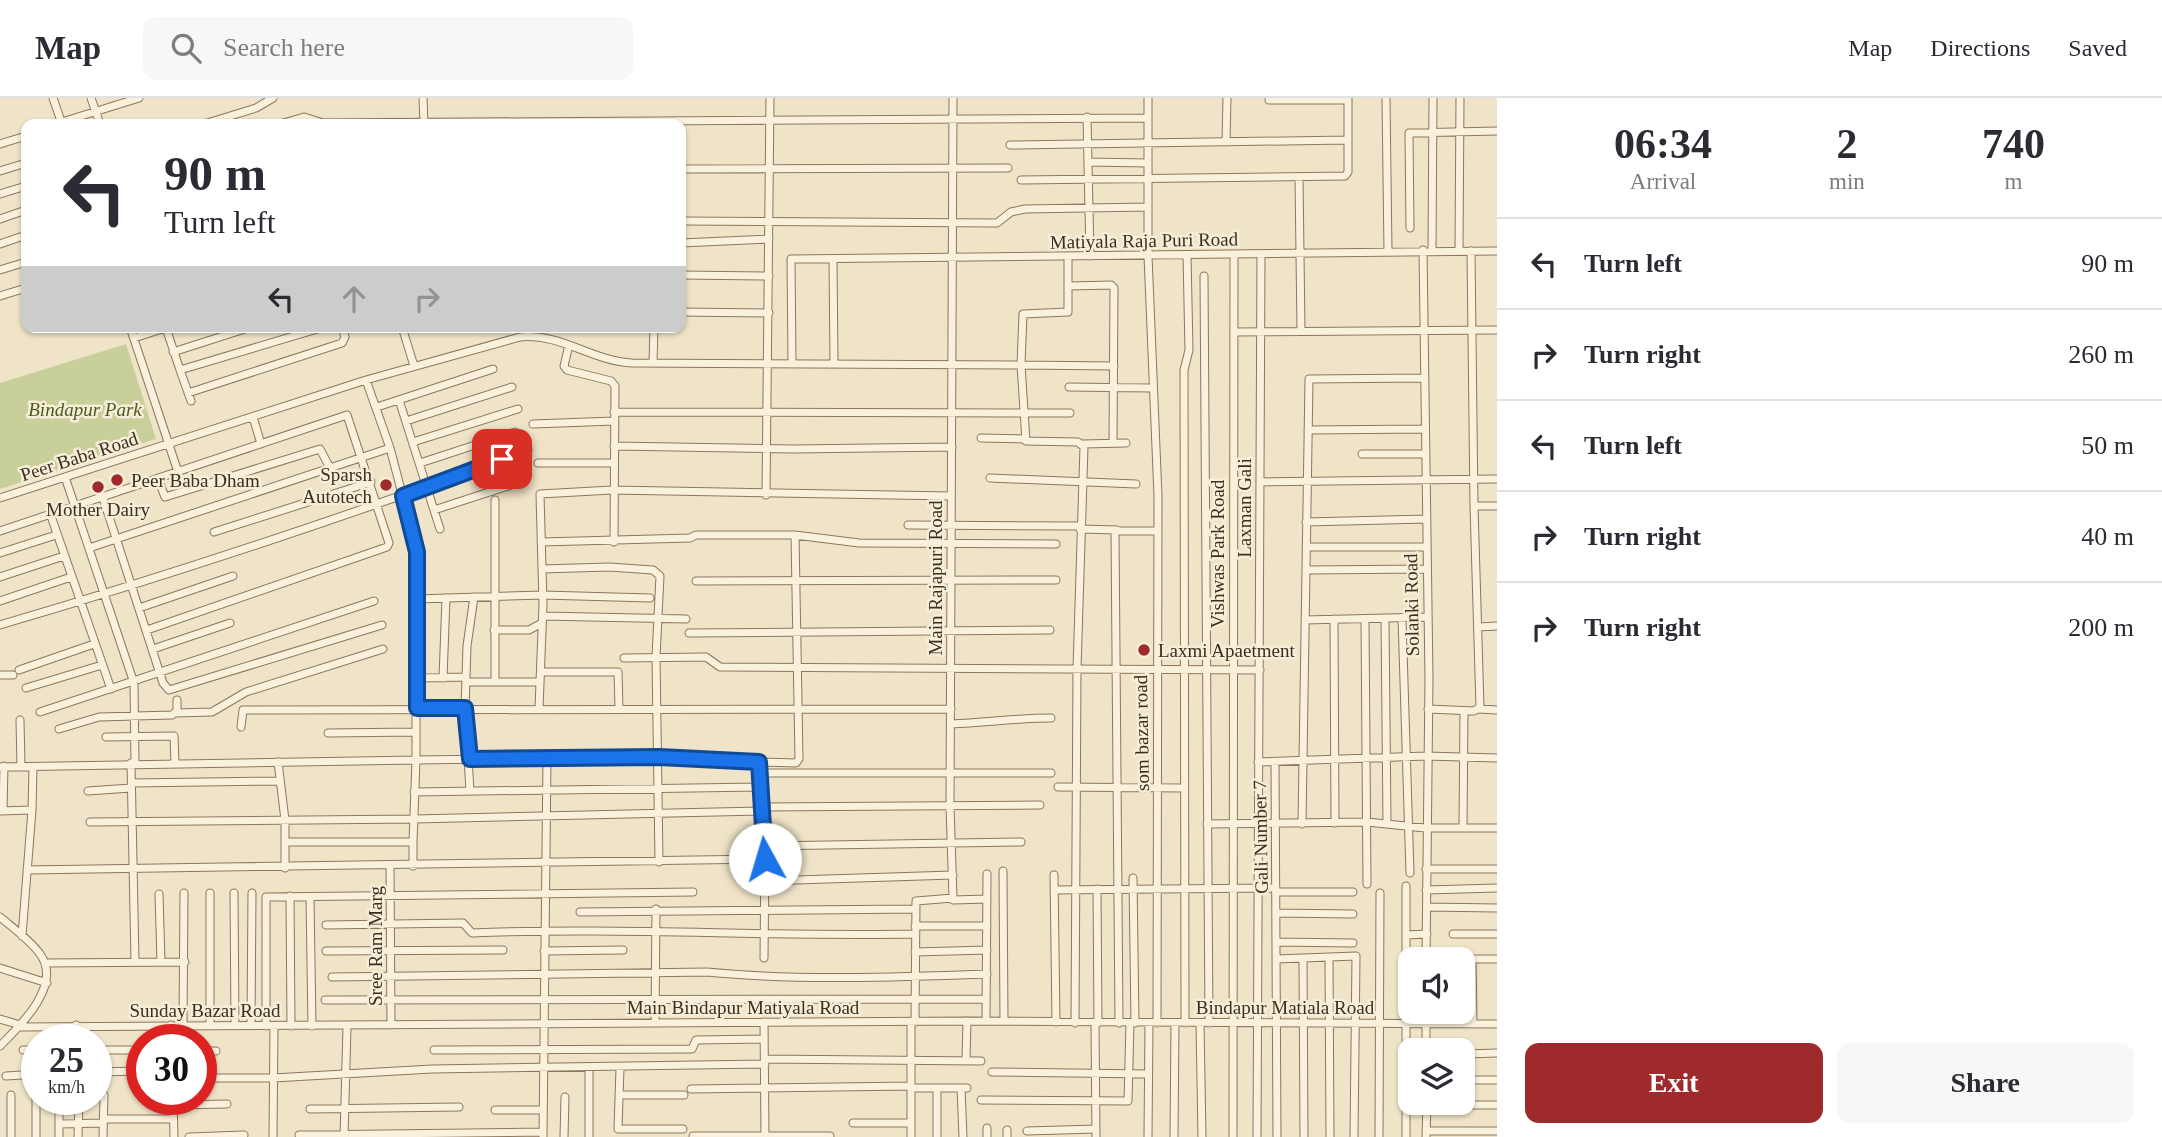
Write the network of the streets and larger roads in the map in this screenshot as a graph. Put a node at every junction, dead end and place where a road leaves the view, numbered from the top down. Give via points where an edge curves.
1 (53, 98) edge
2 (91, 98) edge
3 (139, 98) edge
4 (273, 98) edge
5 (423, 98) edge
6 (769, 98) edge
7 (953, 98) edge
8 (1148, 98) edge
9 (1227, 98) edge
10 (1433, 98) edge
11 (1460, 98) edge
12 (1348, 99) edge
13 (1386, 99) edge
14 (1269, 100) dead end
15 (96, 112) junction
16 (1087, 117) junction
17 (953, 118) junction
18 (1148, 118) junction
19 (60, 119) edge
20 (76, 119) edge
21 (98, 119) edge
22 (220, 119) edge
23 (424, 119) edge
24 (686, 121) edge
25 (770, 121) junction
26 (1460, 131) junction
27 (1497, 131) edge
28 (1432, 132) junction
29 (21, 138) edge
30 (1347, 140) junction
31 (1226, 142) junction
32 (0, 144) edge
33 (1088, 144) junction
34 (1148, 144) junction
35 (1010, 145) dead end
36 (1088, 162) junction
37 (1148, 163) junction
38 (21, 165) edge
39 (954, 167) junction
40 (1008, 168) dead end
41 (686, 169) edge
42 (770, 170) junction
43 (0, 171) edge
44 (1300, 177) junction
45 (1148, 179) junction
46 (1021, 180) dead end
47 (1087, 180) junction
48 (21, 188) edge
49 (0, 194) edge
50 (1148, 207) junction
51 (1088, 208) junction
52 (21, 212) edge
53 (0, 219) edge
54 (686, 220) edge
55 (954, 221) junction
56 (769, 222) junction
57 (1410, 228) dead end
58 (21, 237) edge
59 (769, 239) junction
60 (686, 243) edge
61 (0, 244) edge
62 (1423, 250) junction
63 (1432, 251) junction
64 (1459, 251) junction
65 (1471, 251) junction
66 (1497, 251) edge
67 (1388, 252) junction
68 (1301, 253) junction
69 (1234, 254) junction
70 (1261, 254) junction
71 (1187, 255) junction
72 (1090, 256) junction
73 (1148, 256) junction
74 (1068, 257) junction
75 (954, 258) junction
76 (834, 259) junction
77 (21, 264) edge
78 (0, 270) edge
79 (686, 275) edge
80 (769, 276) junction
81 (1204, 276) dead end
82 (1069, 286) junction
83 (21, 290) edge
84 (0, 296) edge
85 (686, 312) edge
86 (769, 313) junction
87 (1471, 330) junction
88 (1497, 330) edge
89 (1301, 331) junction
90 (1423, 331) junction
91 (1234, 332) junction
92 (1261, 332) junction
93 (132, 333) edge
94 (150, 333) edge
95 (168, 333) edge
96 (232, 333) edge
97 (304, 333) edge
98 (344, 333) edge
99 (404, 333) edge
100 (530, 333) edge
101 (542, 333) edge
102 (654, 333) edge
103 (134, 338) junction
104 (569, 345) junction
105 (173, 352) junction
106 (653, 363) junction
107 (769, 363) junction
108 (792, 363) junction
109 (834, 363) junction
110 (954, 364) junction
111 (1021, 365) junction
112 (414, 366) junction
113 (1114, 366) junction
114 (494, 369) dead end
115 (180, 370) junction
116 (1423, 378) junction
117 (366, 380) junction
118 (512, 387) dead end
119 (1069, 387) dead end
120 (1114, 388) junction
121 (1152, 388) junction
122 (399, 400) junction
123 (376, 407) junction
124 (518, 409) dead end
125 (1070, 413) dead end
126 (1022, 414) junction
127 (766, 415) junction
128 (953, 415) junction
129 (253, 417) junction
130 (614, 417) junction
131 (406, 421) junction
132 (533, 424) dead end
133 (1308, 429) junction
134 (1425, 429) junction
135 (515, 432) dead end
136 (981, 438) dead end
137 (1025, 439) junction
138 (413, 442) junction
139 (1113, 443) junction
140 (1126, 443) dead end
141 (168, 444) junction
142 (261, 444) junction
143 (1083, 444) junction
144 (614, 446) junction
145 (952, 447) junction
146 (766, 448) junction
147 (390, 449) junction
148 (528, 450) dead end
149 (1362, 454) dead end
150 (1425, 454) junction
151 (362, 457) junction
152 (419, 463) junction
153 (538, 463) dead end
154 (613, 463) junction
155 (330, 468) junction
156 (178, 472) junction
157 (65, 477) junction
158 (990, 478) dead end
159 (158, 480) junction
160 (1474, 480) junction
161 (1497, 480) edge
162 (1307, 481) junction
163 (1425, 481) junction
164 (371, 482) junction
165 (520, 482) dead end
166 (1260, 482) junction
167 (1082, 484) junction
168 (1136, 484) dead end
169 (427, 487) junction
170 (612, 490) junction
171 (766, 495) junction
172 (403, 496) junction
173 (951, 496) junction
174 (0, 498) edge
175 (103, 498) junction
176 (495, 500) dead end
177 (379, 504) junction
178 (1474, 506) junction
179 (1497, 506) edge
180 (75, 508) junction
181 (434, 510) junction
182 (51, 516) junction
183 (1426, 519) junction
184 (1306, 522) junction
185 (908, 525) dead end
186 (951, 527) junction
187 (1080, 527) junction
188 (440, 530) dead end
189 (1117, 530) junction
190 (0, 531) edge
191 (1158, 531) junction
192 (214, 532) dead end
193 (57, 535) junction
194 (796, 535) junction
195 (116, 538) junction
196 (541, 542) junction
197 (614, 542) junction
198 (1056, 544) dead end
199 (952, 545) junction
200 (1306, 547) junction
201 (1426, 547) junction
202 (89, 548) junction
203 (0, 554) edge
204 (64, 556) junction
205 (542, 569) junction
206 (1426, 569) junction
207 (1306, 570) junction
208 (233, 576) dead end
209 (0, 577) edge
210 (71, 578) junction
211 (951, 580) junction
212 (1056, 580) dead end
213 (696, 581) dead end
214 (131, 583) junction
215 (798, 583) junction
216 (105, 594) junction
217 (543, 595) junction
218 (493, 596) junction
219 (474, 597) junction
220 (446, 598) junction
221 (650, 598) dead end
222 (417, 599) junction
223 (0, 601) edge
224 (374, 601) dead end
225 (79, 602) junction
226 (139, 608) junction
227 (1427, 617) junction
228 (1402, 618) junction
229 (542, 619) junction
230 (658, 619) junction
231 (1365, 619) junction
232 (1385, 619) junction
233 (686, 620) dead end
234 (1305, 620) junction
235 (1334, 620) junction
236 (230, 623) dead end
237 (0, 625) edge
238 (382, 625) dead end
239 (1497, 626) edge
240 (1478, 627) junction
241 (146, 630) junction
242 (494, 630) junction
243 (1050, 630) dead end
244 (798, 631) junction
245 (951, 631) junction
246 (689, 633) dead end
247 (94, 644) junction
248 (153, 649) junction
249 (383, 649) dead end
250 (656, 657) junction
251 (624, 658) dead end
252 (102, 665) junction
253 (798, 666) junction
254 (950, 668) junction
255 (1077, 669) junction
256 (1118, 670) junction
257 (1156, 670) junction
258 (1183, 670) junction
259 (1208, 670) junction
260 (1232, 670) junction
261 (1260, 670) junction
262 (541, 672) junction
263 (161, 673) junction
264 (0, 675) edge
265 (417, 678) junction
266 (443, 678) junction
267 (466, 679) junction
268 (495, 682) junction
269 (540, 682) junction
270 (134, 683) junction
271 (26, 688) dead end
272 (111, 689) junction
273 (177, 700) dead end
274 (417, 708) junction
275 (465, 708) junction
276 (539, 709) junction
277 (619, 709) junction
278 (951, 709) junction
279 (1428, 709) junction
280 (1478, 709) junction
281 (658, 710) junction
282 (1497, 710) edge
283 (799, 711) junction
284 (1464, 711) junction
285 (40, 712) dead end
286 (176, 713) junction
287 (135, 715) junction
288 (1051, 718) dead end
289 (20, 720) dead end
290 (951, 724) junction
291 (241, 727) dead end
292 (59, 729) dead end
293 (416, 732) junction
294 (328, 733) dead end
295 (106, 737) dead end
296 (135, 737) junction
297 (547, 757) junction
298 (659, 757) junction
299 (1408, 757) junction
300 (1426, 757) junction
301 (1464, 757) junction
302 (1388, 758) junction
303 (1497, 758) edge
304 (470, 759) junction
305 (1336, 759) junction
306 (1367, 759) junction
307 (416, 760) junction
308 (1303, 761) junction
309 (278, 762) junction
310 (759, 762) junction
311 (1258, 762) junction
312 (1275, 762) junction
313 (133, 763) junction
314 (175, 763) junction
315 (2, 766) edge
316 (21, 766) junction
317 (33, 766) junction
318 (759, 773) junction
319 (951, 773) junction
320 (1051, 773) dead end
321 (279, 780) junction
322 (132, 786) junction
323 (1058, 787) dead end
324 (1076, 787) junction
325 (1117, 787) junction
326 (659, 788) junction
327 (760, 788) junction
328 (1157, 788) junction
329 (1183, 788) junction
330 (548, 789) junction
331 (88, 791) dead end
332 (470, 791) junction
333 (414, 792) junction
334 (1040, 805) dead end
335 (950, 806) junction
336 (760, 809) junction
337 (32, 810) junction
338 (2, 811) edge
339 (659, 815) junction
340 (549, 816) junction
341 (414, 819) junction
342 (285, 820) junction
343 (90, 822) dead end
344 (131, 822) junction
345 (1367, 822) junction
346 (1335, 823) junction
347 (1387, 823) junction
348 (1208, 824) junction
349 (1275, 824) junction
350 (1301, 824) junction
351 (1232, 825) junction
352 (1257, 825) junction
353 (1408, 826) junction
354 (1463, 827) junction
355 (1425, 828) junction
356 (1497, 828) edge
357 (285, 842) junction
358 (413, 842) junction
359 (1021, 842) dead end
360 (952, 844) junction
361 (764, 846) junction
362 (765, 859) junction
363 (659, 862) junction
364 (548, 864) junction
365 (390, 866) junction
366 (413, 866) junction
367 (285, 868) junction
368 (133, 869) junction
369 (1426, 869) junction
370 (1497, 869) edge
371 (27, 870) junction
372 (1003, 871) dead end
373 (1410, 873) dead end
374 (987, 874) dead end
375 (953, 875) junction
376 (1054, 875) dead end
377 (1133, 878) dead end
378 (765, 881) junction
379 (1367, 884) dead end
380 (1406, 886) dead end
381 (1207, 888) junction
382 (1232, 888) junction
383 (1257, 888) junction
384 (1497, 888) edge
385 (1076, 889) junction
386 (1097, 889) junction
387 (1117, 889) junction
388 (1133, 889) junction
389 (1159, 889) junction
390 (1184, 889) junction
391 (1054, 890) junction
392 (1276, 890) junction
393 (1426, 890) junction
394 (694, 892) dead end
395 (1353, 892) dead end
396 (184, 893) dead end
397 (234, 893) dead end
398 (251, 893) dead end
399 (159, 894) dead end
400 (210, 894) dead end
401 (1380, 894) dead end
402 (546, 895) junction
403 (290, 896) junction
404 (389, 896) junction
405 (310, 898) junction
406 (987, 899) junction
407 (953, 900) junction
408 (1427, 907) junction
409 (916, 908) junction
410 (1497, 908) edge
411 (656, 909) junction
412 (765, 910) junction
413 (580, 912) dead end
414 (1276, 913) junction
415 (1353, 914) dead end
416 (0, 917) edge
417 (326, 925) dead end
418 (390, 925) junction
419 (987, 926) junction
420 (657, 929) junction
421 (544, 930) junction
422 (915, 930) junction
423 (1453, 933) dead end
424 (765, 934) junction
425 (1427, 934) junction
426 (1497, 934) edge
427 (1406, 935) junction
428 (22, 936) junction
429 (1276, 942) junction
430 (1353, 943) dead end
431 (1406, 947) edge
432 (1426, 947) edge
433 (503, 950) dead end
434 (623, 950) dead end
435 (987, 950) junction
436 (326, 951) dead end
437 (391, 951) junction
438 (544, 951) junction
439 (915, 952) junction
440 (764, 958) dead end
441 (1329, 958) junction
442 (1497, 958) edge
443 (1276, 959) junction
444 (1303, 959) junction
445 (1475, 959) edge
446 (45, 962) junction
447 (135, 962) junction
448 (161, 962) junction
449 (185, 962) junction
450 (0, 968) edge
451 (656, 973) junction
452 (545, 974) junction
453 (987, 974) junction
454 (391, 976) junction
455 (915, 976) junction
456 (332, 977) dead end
457 (47, 983) junction
458 (915, 998) junction
459 (656, 999) junction
460 (986, 999) junction
461 (325, 1000) dead end
462 (391, 1000) junction
463 (545, 1000) junction
464 (0, 1019) edge
465 (967, 1021) junction
466 (986, 1021) junction
467 (1004, 1021) junction
468 (1304, 1021) junction
469 (1329, 1021) junction
470 (1355, 1021) junction
471 (764, 1022) junction
472 (913, 1022) junction
473 (1056, 1022) junction
474 (1232, 1022) junction
475 (1257, 1022) junction
476 (1276, 1022) junction
477 (1380, 1022) junction
478 (655, 1023) junction
479 (1075, 1023) junction
480 (1097, 1023) junction
481 (1119, 1023) junction
482 (1132, 1023) junction
483 (1153, 1023) junction
484 (1175, 1023) junction
485 (1185, 1023) junction
486 (1209, 1023) junction
487 (1398, 1023) edge
488 (183, 1024) edge
489 (210, 1024) edge
490 (542, 1024) junction
491 (1200, 1024) junction
492 (1405, 1024) edge
493 (1475, 1024) edge
494 (1497, 1024) edge
495 (391, 1025) junction
496 (20, 1026) junction
497 (217, 1026) edge
498 (235, 1026) junction
499 (251, 1026) junction
500 (270, 1026) junction
501 (291, 1026) junction
502 (312, 1026) junction
503 (347, 1026) junction
504 (764, 1039) junction
505 (0, 1046) edge
506 (434, 1050) dead end
507 (543, 1050) junction
508 (1497, 1053) edge
509 (1475, 1054) edge
510 (911, 1059) junction
511 (966, 1060) junction
512 (981, 1061) dead end
513 (765, 1062) junction
514 (589, 1068) junction
515 (543, 1069) junction
516 (620, 1069) junction
517 (346, 1071) junction
518 (992, 1072) dead end
519 (1095, 1072) junction
520 (1130, 1073) junction
521 (1148, 1074) junction
522 (21, 1075) edge
523 (6, 1076) dead end
524 (217, 1078) edge
525 (274, 1078) junction
526 (1475, 1080) edge
527 (1497, 1080) edge
528 (911, 1087) junction
529 (937, 1088) junction
530 (691, 1089) dead end
531 (766, 1089) junction
532 (11, 1095) dead end
533 (684, 1095) dead end
534 (619, 1096) junction
535 (565, 1097) dead end
536 (981, 1100) dead end
537 (1096, 1100) junction
538 (217, 1104) edge
539 (227, 1104) dead end
540 (1475, 1105) edge
541 (1497, 1105) edge
542 (459, 1107) dead end
543 (345, 1108) junction
544 (310, 1109) dead end
545 (495, 1110) dead end
546 (543, 1110) junction
547 (36, 1115) edge
548 (59, 1115) edge
549 (79, 1115) edge
550 (104, 1115) edge
551 (173, 1115) edge
552 (1427, 1115) edge
553 (173, 1119) junction
554 (104, 1121) junction
555 (911, 1123) junction
556 (59, 1124) junction
557 (79, 1124) junction
558 (853, 1124) dead end
559 (683, 1129) dead end
560 (1027, 1131) dead end
561 (1497, 1131) edge
562 (1096, 1133) edge
563 (543, 1134) edge
564 (1426, 1134) edge
565 (244, 1135) dead end
566 (299, 1135) dead end
567 (344, 1136) edge
568 (693, 1136) edge
569 (830, 1136) edge
570 (12, 1137) edge
571 (36, 1137) edge
572 (59, 1137) edge
573 (78, 1137) edge
574 (103, 1137) edge
575 (174, 1137) edge
576 (189, 1137) edge
577 (274, 1137) edge
578 (564, 1137) edge
579 (589, 1137) edge
580 (765, 1137) edge
581 (911, 1137) edge
582 (937, 1137) edge
583 (963, 1137) edge
584 (1148, 1137) edge
585 (1174, 1137) edge
586 (1202, 1137) edge
587 (1233, 1137) edge
588 (1257, 1137) edge
589 (1277, 1137) edge
590 (1304, 1137) edge
591 (1330, 1137) edge
592 (1354, 1137) edge
593 (1380, 1137) edge
594 (1406, 1137) edge

1 - 19 street
2 - 15 street
3 - 15 street
4 - 22 street
5 - 23 street
6 - 25 street
7 - 17 street, Main Rajapuri Road
8 - 18 street, som bazar road
9 - 31 street
10 - 28 street
11 - 26 street
12 - 14 street
12 - 30 street
13 - 67 street
15 - 20 street
15 - 21 street
16 - 17 street
16 - 18 street
16 - 33 street
17 - 25 street
17 - 39 street, Main Rajapuri Road
18 - 34 street, som bazar road
24 - 25 street
25 - 42 street
26 - 27 street
26 - 28 street
26 - 64 street
28 - 57 street via 1409,134
28 - 63 street
29 - 32 street
30 - 31 street
30 - 44 street via 1347,175
31 - 34 street
33 - 34 street
33 - 35 street
33 - 36 street
34 - 37 street, som bazar road
36 - 37 street
36 - 47 street
37 - 45 street, som bazar road
38 - 43 street
39 - 40 street
39 - 42 street
39 - 55 street, Main Rajapuri Road
41 - 42 street
42 - 56 street
44 - 45 street
44 - 68 street
45 - 47 street
45 - 50 street, som bazar road
46 - 47 street
47 - 51 street
48 - 49 street
50 - 51 street
50 - 73 street, som bazar road
51 - 55 street via 1011,212 997,223
51 - 72 street
52 - 53 street
54 - 56 street
55 - 56 street
55 - 75 street, Main Rajapuri Road
56 - 59 street
58 - 61 street
59 - 60 street
59 - 80 street
62 - 63 street, Matiyala Raja Puri Road
62 - 67 street, Matiyala Raja Puri Road
62 - 90 street, Solanki Road
63 - 64 street, Matiyala Raja Puri Road
64 - 65 street, Matiyala Raja Puri Road
65 - 66 street, Matiyala Raja Puri Road
65 - 87 street
67 - 68 street, Matiyala Raja Puri Road
68 - 70 street, Matiyala Raja Puri Road
68 - 89 street
69 - 70 street, Matiyala Raja Puri Road
69 - 71 street, Matiyala Raja Puri Road
69 - 91 street, Vishwas Park Road
70 - 92 street, Laxman Gali
71 - 73 street, Matiyala Raja Puri Road
71 - 258 street
72 - 73 street, Matiyala Raja Puri Road
72 - 74 street, Matiyala Raja Puri Road
73 - 121 street, som bazar road
74 - 75 street, Matiyala Raja Puri Road
74 - 82 street
75 - 76 street, Matiyala Raja Puri Road
75 - 110 street, Main Rajapuri Road
76 - 108 street, Matiyala Raja Puri Road via 791,259
76 - 109 street
77 - 78 street
79 - 80 street
80 - 86 street
81 - 259 street
82 - 111 street via 1066,314 1023,315
82 - 113 street via 1113,286
83 - 84 street
85 - 86 street
86 - 107 street
87 - 88 street
87 - 90 street
87 - 160 street
89 - 90 street
89 - 92 street
90 - 116 street, Solanki Road
91 - 92 street
91 - 260 street, Vishwas Park Road
92 - 166 street, Laxman Gali
93 - 103 street
94 - 103 street
95 - 105 street
96 - 105 street
97 - 115 street
98 - 115 street via 342,343 189,397
99 - 112 street
100 - 112 street, Peer Baba Road
101 - 104 street
102 - 106 street
103 - 141 street
104 - 106 street via 607,361
104 - 130 street via 565,368 614,383
105 - 115 street
106 - 107 street
107 - 108 street
107 - 127 street
108 - 109 street
109 - 110 street
110 - 111 street
110 - 128 street, Main Rajapuri Road
111 - 113 street
111 - 126 street
112 - 117 street, Peer Baba Road
113 - 120 street
114 - 122 street
116 - 133 street via 1309,379
116 - 134 street, Solanki Road
117 - 123 street
117 - 129 street, Peer Baba Road
118 - 131 street
119 - 120 street
120 - 121 street
120 - 139 street
121 - 191 street, som bazar road
122 - 123 street
122 - 131 street
123 - 147 street
124 - 138 street
125 - 126 street
126 - 128 street
126 - 137 street
127 - 128 street
127 - 130 street
127 - 146 street
128 - 145 street, Main Rajapuri Road
129 - 141 street, Peer Baba Road
129 - 142 street
130 - 132 street
130 - 144 street
131 - 138 street
133 - 134 street
133 - 162 street
134 - 150 street, Solanki Road
135 - 152 street
136 - 137 street
137 - 143 street
138 - 152 street
139 - 140 street
139 - 143 street
141 - 156 street
141 - 157 street, Peer Baba Road
142 - 151 street via 344,415
142 - 156 street
143 - 167 street
144 - 146 street
144 - 154 street
145 - 146 street
145 - 173 street, Main Rajapuri Road
146 - 171 street
147 - 151 street
147 - 172 street
148 - 169 street
149 - 150 street
150 - 163 street, Solanki Road
151 - 155 street
151 - 164 street
152 - 169 street
153 - 154 street
154 - 170 street
155 - 159 street via 320,449 165,497
155 - 195 street
156 - 159 street
157 - 174 street, Peer Baba Road
157 - 180 street
158 - 167 street
159 - 175 street
160 - 161 street
160 - 163 street
160 - 178 street
162 - 163 street
162 - 166 street
162 - 184 street
163 - 183 street, Solanki Road
164 - 177 street
164 - 192 street
165 - 181 street
166 - 261 street, Laxman Gali
167 - 168 street
167 - 187 street
169 - 172 street
169 - 181 street
170 - 171 street
170 - 196 street via 540,494
170 - 197 street
171 - 173 street
172 - 177 street
172 - 222 street via 416,547
173 - 186 street, Main Rajapuri Road
175 - 180 street
175 - 195 street
176 - 218 street
177 - 214 street
177 - 241 street via 389,543 384,549
178 - 179 street
178 - 240 street
180 - 182 street
180 - 202 street
181 - 188 street
182 - 190 street
182 - 193 street
183 - 184 street
183 - 201 street, Solanki Road
184 - 200 street
185 - 186 street
186 - 187 street
186 - 199 street, Main Rajapuri Road
187 - 189 street
187 - 255 street
189 - 191 street
189 - 256 street
191 - 257 street, som bazar road
193 - 203 street
193 - 204 street
194 - 197 street via 696,535
194 - 199 street via 859,543
194 - 215 street
195 - 202 street
195 - 214 street
196 - 197 street
196 - 205 street
198 - 199 street
199 - 211 street, Main Rajapuri Road
200 - 201 street
200 - 207 street
201 - 206 street, Solanki Road
202 - 216 street
204 - 209 street
204 - 210 street
205 - 217 street
205 - 230 street via 653,570 660,576
206 - 207 street
206 - 227 street, Solanki Road
207 - 234 street
208 - 226 street
210 - 223 street
210 - 225 street
211 - 212 street
211 - 215 street
211 - 245 street, Main Rajapuri Road
213 - 215 street
214 - 216 street
214 - 226 street
215 - 244 street
216 - 225 street
216 - 270 street
217 - 218 street
217 - 221 street
217 - 229 street
218 - 219 street
218 - 242 street
219 - 220 street
219 - 267 street
220 - 222 street
220 - 266 street
222 - 265 street
224 - 263 street
225 - 237 street
225 - 247 street
226 - 241 street
227 - 228 street
227 - 279 street, Solanki Road
228 - 232 street
228 - 299 street
229 - 230 street
229 - 242 street via 529,630
229 - 262 street
230 - 233 street
230 - 250 street
231 - 232 street
231 - 235 street
231 - 306 street
232 - 302 street
234 - 235 street
234 - 308 street
235 - 305 street
236 - 248 street
238 - 263 street via 172,691 166,688
239 - 240 street
240 - 280 street
241 - 248 street
242 - 268 street
243 - 245 street
244 - 245 street
244 - 246 street
244 - 253 street
245 - 254 street, Main Rajapuri Road
247 - 252 street
247 - 264 street
248 - 263 street
249 - 286 street via 246,692 212,712
250 - 251 street
250 - 253 street via 706,657 718,667
250 - 281 street
252 - 271 street
252 - 272 street
253 - 254 street
253 - 283 street
254 - 255 street
254 - 278 street, Main Rajapuri Road
255 - 256 street
255 - 324 street
256 - 257 street
256 - 325 street
257 - 258 street
257 - 328 street, som bazar road
258 - 259 street
258 - 329 street
259 - 260 street
259 - 348 street
260 - 261 street
260 - 351 street, Vishwas Park Road
261 - 311 street, Laxman Gali
262 - 269 street
262 - 277 street via 618,672
263 - 270 street
265 - 266 street
265 - 274 street
266 - 267 street
267 - 268 street
267 - 275 street
268 - 269 street
269 - 276 street
270 - 272 street
270 - 287 street
272 - 285 street
273 - 286 street
274 - 275 street
274 - 291 street via 243,710
274 - 293 street
275 - 276 street
275 - 304 street
276 - 277 street
277 - 281 street
278 - 283 street
278 - 290 street, Main Rajapuri Road
279 - 284 street
279 - 300 street, Solanki Road
280 - 282 street
280 - 284 street
281 - 283 street
281 - 298 street
283 - 310 street via 799,761
284 - 301 street
286 - 287 street
287 - 292 street via 94,718
287 - 296 street
288 - 290 street
289 - 316 street
290 - 319 street, Main Rajapuri Road
293 - 294 street
293 - 307 street
295 - 296 street
296 - 313 street
296 - 314 street via 174,736
297 - 298 street
297 - 304 street
297 - 330 street
298 - 310 street
298 - 326 street
299 - 300 street, Gali Number 7
299 - 302 street, Gali Number 7
299 - 353 street
300 - 301 street, Gali Number 7
300 - 355 street, Solanki Road
301 - 303 street, Gali Number 7
301 - 354 street
302 - 306 street, Gali Number 7
302 - 347 street
304 - 307 street
304 - 332 street
305 - 306 street, Gali Number 7
305 - 308 street, Gali Number 7
305 - 346 street
306 - 345 street
307 - 309 street
307 - 333 street
308 - 312 street, Gali Number 7
308 - 350 street
309 - 314 street
309 - 321 street
310 - 318 street
311 - 312 street
311 - 352 street, Laxman Gali
312 - 349 street, Gali Number 7
313 - 314 street
313 - 317 street
313 - 322 street
315 - 316 street
315 - 338 street
316 - 317 street
317 - 337 street
318 - 319 street
318 - 327 street
319 - 320 street
319 - 335 street, Main Rajapuri Road
321 - 322 street
321 - 342 street
322 - 331 street
322 - 344 street
323 - 324 street
324 - 325 street
324 - 385 street
325 - 328 street
325 - 387 street
326 - 327 street
326 - 330 street
326 - 339 street
327 - 336 street
328 - 329 street
328 - 389 street, som bazar road
329 - 390 street
330 - 332 street
330 - 340 street
332 - 333 street
333 - 341 street
334 - 335 street
335 - 336 street
335 - 360 street, Main Rajapuri Road
336 - 339 street
336 - 361 street
337 - 338 street
337 - 371 street
339 - 340 street
339 - 363 street
340 - 341 street
340 - 364 street
341 - 342 street
341 - 358 street
342 - 344 street
342 - 357 street
343 - 344 street
344 - 368 street
345 - 346 street
345 - 347 street
345 - 379 street
346 - 350 street
347 - 353 street
348 - 351 street
348 - 381 street
349 - 350 street
349 - 352 street
349 - 392 street, Gali Number 7
351 - 352 street
351 - 382 street, Vishwas Park Road
352 - 383 street, Laxman Gali
353 - 355 street
353 - 373 street
354 - 355 street
354 - 356 street
355 - 369 street, Solanki Road
357 - 358 street
357 - 367 street
358 - 366 street
359 - 360 street
360 - 361 street
360 - 375 street, Main Rajapuri Road
361 - 362 street
362 - 363 street
362 - 378 street
363 - 364 street
364 - 366 street
364 - 402 street
365 - 366 street
365 - 367 street
365 - 404 street, Sree Ram Marg
367 - 368 street
368 - 371 street
368 - 447 street
369 - 370 street
369 - 393 street, Solanki Road
371 - 428 street
372 - 467 street
374 - 406 street
375 - 378 street
375 - 407 street, Main Rajapuri Road
376 - 391 street
377 - 388 street
378 - 412 street
380 - 427 street
381 - 382 street
381 - 390 street
381 - 486 street
382 - 383 street
382 - 474 street, Vishwas Park Road
383 - 392 street
383 - 475 street, Laxman Gali
384 - 393 street
385 - 386 street
385 - 391 street
385 - 479 street
386 - 387 street
386 - 480 street
387 - 388 street
387 - 481 street
388 - 389 street
388 - 482 street
389 - 390 street
389 - 483 street, som bazar road
390 - 485 street
391 - 473 street
392 - 395 street
392 - 414 street, Gali Number 7
393 - 408 street, Solanki Road
394 - 402 street
396 - 449 street
397 - 498 street
398 - 499 street
399 - 448 street
400 - 489 street
401 - 477 street
402 - 404 street
402 - 421 street
403 - 405 street
403 - 500 street via 266,897
403 - 501 street
404 - 405 street
404 - 418 street, Sree Ram Marg
405 - 502 street
406 - 407 street
406 - 419 street
407 - 409 street via 918,900
408 - 410 street
408 - 425 street, Solanki Road
409 - 412 street
409 - 422 street
411 - 412 street
411 - 413 street
411 - 420 street
412 - 424 street
414 - 415 street
414 - 429 street, Gali Number 7
416 - 428 street
417 - 418 street
418 - 421 street via 465,923 472,933
418 - 437 street, Sree Ram Marg
419 - 422 street
419 - 435 street
420 - 421 street
420 - 424 street
420 - 451 street
421 - 438 street
422 - 424 street
422 - 439 street
423 - 426 street
424 - 440 street
425 - 427 street
425 - 432 street, Solanki Road
427 - 431 street
428 - 446 street
429 - 430 street
429 - 443 street, Gali Number 7
433 - 437 street
434 - 438 street
435 - 439 street
435 - 453 street
436 - 437 street
437 - 454 street, Sree Ram Marg
438 - 452 street
439 - 455 street
441 - 444 street
441 - 469 street
441 - 470 street via 1356,956
442 - 445 street
443 - 444 street
443 - 476 street, Gali Number 7
444 - 468 street
446 - 447 street
446 - 457 street
447 - 448 street
448 - 449 street
449 - 488 street
450 - 457 street
451 - 452 street
451 - 455 street
451 - 459 street
452 - 454 street
452 - 463 street
453 - 455 street
453 - 460 street
454 - 456 street
454 - 462 street, Sree Ram Marg
455 - 458 street
457 - 496 street
458 - 459 street
458 - 460 street
458 - 472 street
459 - 463 street
459 - 478 street
460 - 466 street
461 - 462 street
462 - 463 street
462 - 495 street, Sree Ram Marg
463 - 490 street
464 - 496 street, Sunday Bazar Road
465 - 466 street, Main Bindapur Matiyala Road
465 - 472 street, Main Bindapur Matiyala Road
465 - 511 street
466 - 467 street, Main Bindapur Matiyala Road
467 - 473 street, Main Bindapur Matiyala Road
468 - 469 street, Bindapur Matiala Road
468 - 476 street, Bindapur Matiala Road
468 - 590 street
469 - 470 street, Bindapur Matiala Road
469 - 591 street
470 - 477 street, Bindapur Matiala Road
470 - 592 street
471 - 472 street, Main Bindapur Matiyala Road
471 - 478 street, Main Bindapur Matiyala Road
471 - 504 street
472 - 510 street
473 - 479 street, Main Bindapur Matiyala Road
474 - 475 street, Bindapur Matiala Road
474 - 486 street, Bindapur Matiala Road
474 - 587 street, Vishwas Park Road
475 - 476 street, Bindapur Matiala Road
475 - 588 street, Laxman Gali
476 - 589 street, Gali Number 7
477 - 487 street, Bindapur Matiala Road
477 - 593 street
478 - 490 street, Main Bindapur Matiyala Road
479 - 480 street, Main Bindapur Matiyala Road
480 - 481 street
480 - 519 street
481 - 482 street
482 - 483 street
482 - 520 street
483 - 484 street, Bindapur Matiala Road
483 - 521 street, som bazar road
484 - 485 street, Bindapur Matiala Road
484 - 585 street
485 - 491 street, Bindapur Matiala Road
486 - 491 street, Bindapur Matiala Road
490 - 495 street, Main Bindapur Matiyala Road
490 - 507 street
491 - 586 street
492 - 594 street
493 - 494 street, Bindapur Matiala Road
495 - 503 street, Sunday Bazar Road
496 - 505 street
497 - 498 street, Sunday Bazar Road
498 - 499 street, Sunday Bazar Road
499 - 500 street, Sunday Bazar Road
500 - 501 street, Sunday Bazar Road
500 - 525 street
501 - 502 street, Sunday Bazar Road
502 - 503 street, Sunday Bazar Road
503 - 517 street
504 - 507 street via 696,1040 692,1049
504 - 513 street
506 - 507 street
507 - 515 street
508 - 509 street
510 - 511 street
510 - 513 street
510 - 528 street
511 - 512 street
513 - 516 street
513 - 531 street
514 - 515 street
514 - 516 street
514 - 579 street
515 - 517 street
515 - 546 street
516 - 534 street
517 - 525 street
517 - 543 street
518 - 519 street
519 - 520 street
519 - 537 street
520 - 521 street
520 - 537 street via 1129,1100
521 - 584 street, som bazar road
522 - 523 street
524 - 525 street
525 - 577 street
526 - 527 street
528 - 529 street
528 - 531 street
528 - 555 street
529 - 582 street
529 - 583 street via 964,1088
530 - 531 street
531 - 580 street
532 - 570 street
533 - 534 street
534 - 559 street via 618,1129
535 - 578 street
536 - 537 street
537 - 562 street
538 - 539 street
540 - 541 street
542 - 543 street
543 - 544 street
543 - 567 street
545 - 546 street
546 - 563 street
547 - 571 street
548 - 556 street
549 - 557 street
550 - 554 street
551 - 553 street
552 - 564 street
553 - 554 street
553 - 575 street
554 - 557 street
554 - 574 street
555 - 558 street
555 - 581 street
556 - 557 street
556 - 572 street
557 - 573 street
560 - 562 street
561 - 564 street
563 - 567 street
565 - 576 street
566 - 567 street
568 - 580 street
569 - 580 street

